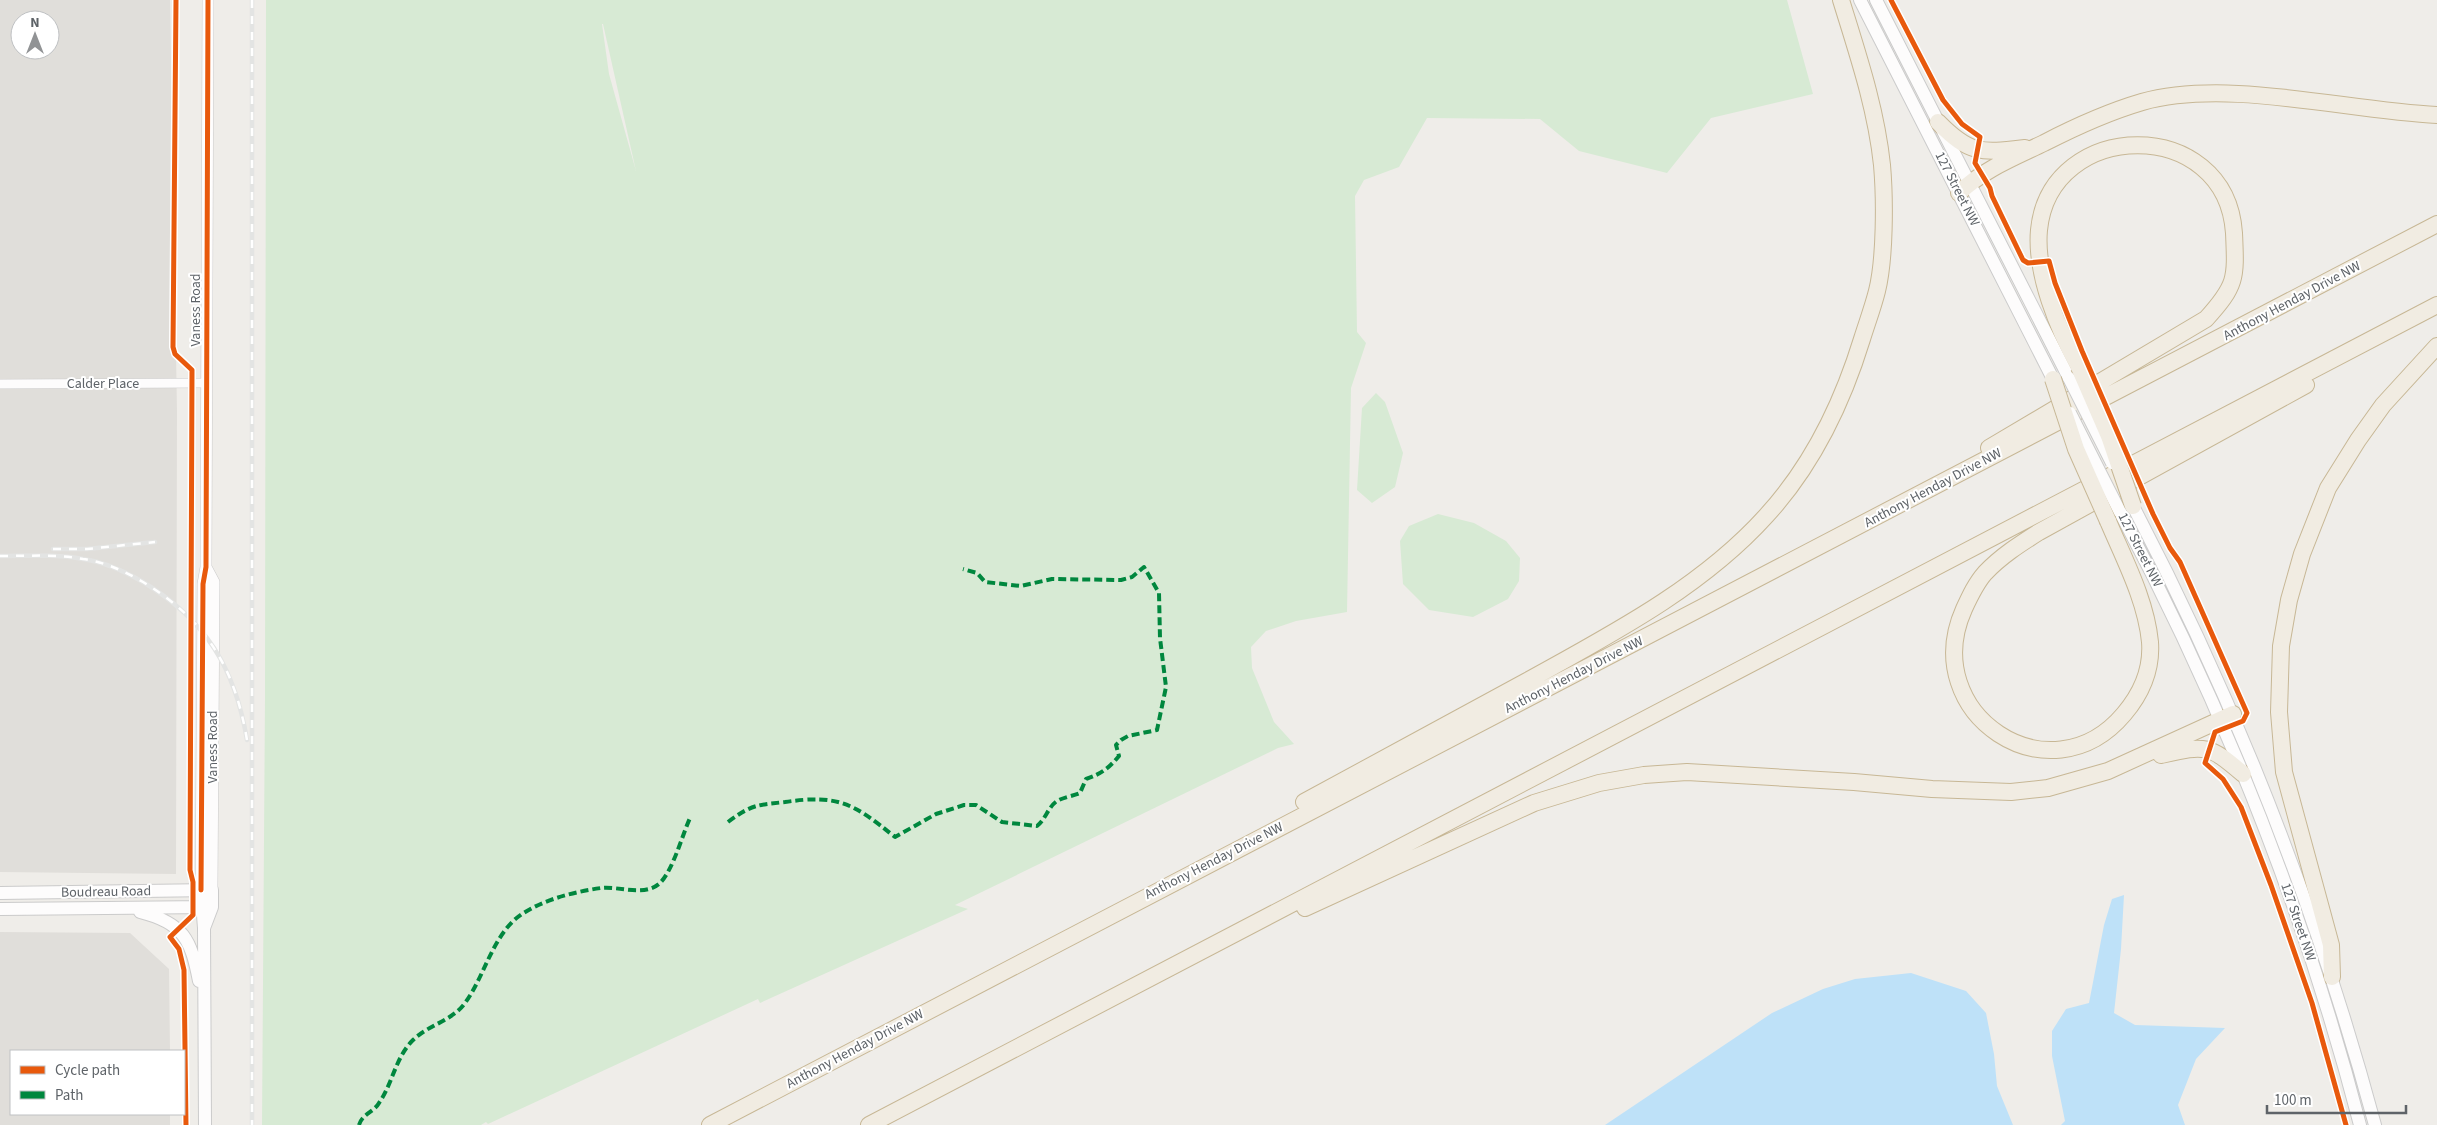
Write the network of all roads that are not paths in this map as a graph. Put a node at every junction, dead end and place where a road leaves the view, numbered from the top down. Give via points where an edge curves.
1 (208, 0) edge
2 (1841, 0) edge
3 (1860, 0) edge
4 (1876, 0) edge
5 (2437, 115) edge
6 (1938, 122) junction
7 (2035, 147) junction
8 (1964, 188) junction
9 (2437, 224) edge
10 (2437, 305) edge
11 (2406, 321) junction
12 (2437, 346) edge
13 (2067, 375) junction
14 (207, 383) junction
15 (0, 384) edge
16 (2120, 513) junction
17 (1840, 537) junction
18 (2227, 718) junction
19 (2120, 765) junction
20 (2243, 774) junction
21 (1161, 889) junction
22 (207, 890) junction
23 (0, 893) edge
24 (207, 907) junction
25 (0, 909) edge
26 (125, 909) junction
27 (1177, 964) junction
28 (2332, 977) junction
29 (204, 1014) junction
30 (205, 1125) edge
31 (710, 1125) edge
32 (869, 1125) edge
33 (2360, 1125) edge
34 (2375, 1125) edge

1 - 14 street, Vaness Road
2 - 21 highway via 1867,82 1882,167 1883,218 1877,289 1843,394 1826,430 1788,490 1765,517 1702,574 1622,628 1219,849
3 - 8 main road, 127 Street NW
4 - 6 main road, 127 Street NW
5 - 7 highway via 2241,94 2186,95 2143,102 2102,116
6 - 7 highway via 1953,138 1975,149 1992,152
6 - 8 main road, 127 Street NW
7 - 8 highway
8 - 13 main road, 127 Street NW
9 - 17 highway, Anthony Henday Drive NW
10 - 11 highway
11 - 16 highway via 2376,348 2039,532 2005,554 1984,574 1970,596 1955,636 1953,664 1957,681 1971,709 2011,741 2029,748 2068,749 2091,741 2114,726 2144,684 2150,643
11 - 27 highway
12 - 28 highway via 2383,405 2328,488 2302,554 2281,646 2279,712 2284,772 2331,945
13 - 16 highway, bridge via 2109,436
13 - 16 highway, bridge via 2076,449
13 - 17 highway via 2070,351 2039,261 2039,229 2047,203 2066,174 2100,152 2128,144 2160,146 2176,151 2220,184 2232,216 2235,273 2227,296 2206,319
14 - 15 street, Calder Place
14 - 22 street, Vaness Road via 206,566 203,584
16 - 18 main road, 127 Street NW via 2198,636
17 - 21 highway, Anthony Henday Drive NW
18 - 19 highway
18 - 20 main road, 127 Street NW
18 - 28 main road, 127 Street NW via 2286,846
19 - 20 highway via 2189,749 2205,749 2218,753
19 - 27 highway via 2079,781 2010,792 1687,772 1599,783 1534,803
20 - 33 main road, 127 Street NW via 2299,921
21 - 31 highway, Anthony Henday Drive NW
22 - 23 main road, Boudreau Road
22 - 24 main road, Vaness Road
24 - 26 main road, Boudreau Road
24 - 29 main road, Vaness Road
25 - 26 main road, Boudreau Road
26 - 29 main road via 149,914 172,924 189,941
27 - 32 highway
28 - 34 main road, 127 Street NW
29 - 30 main road, Vaness Road

